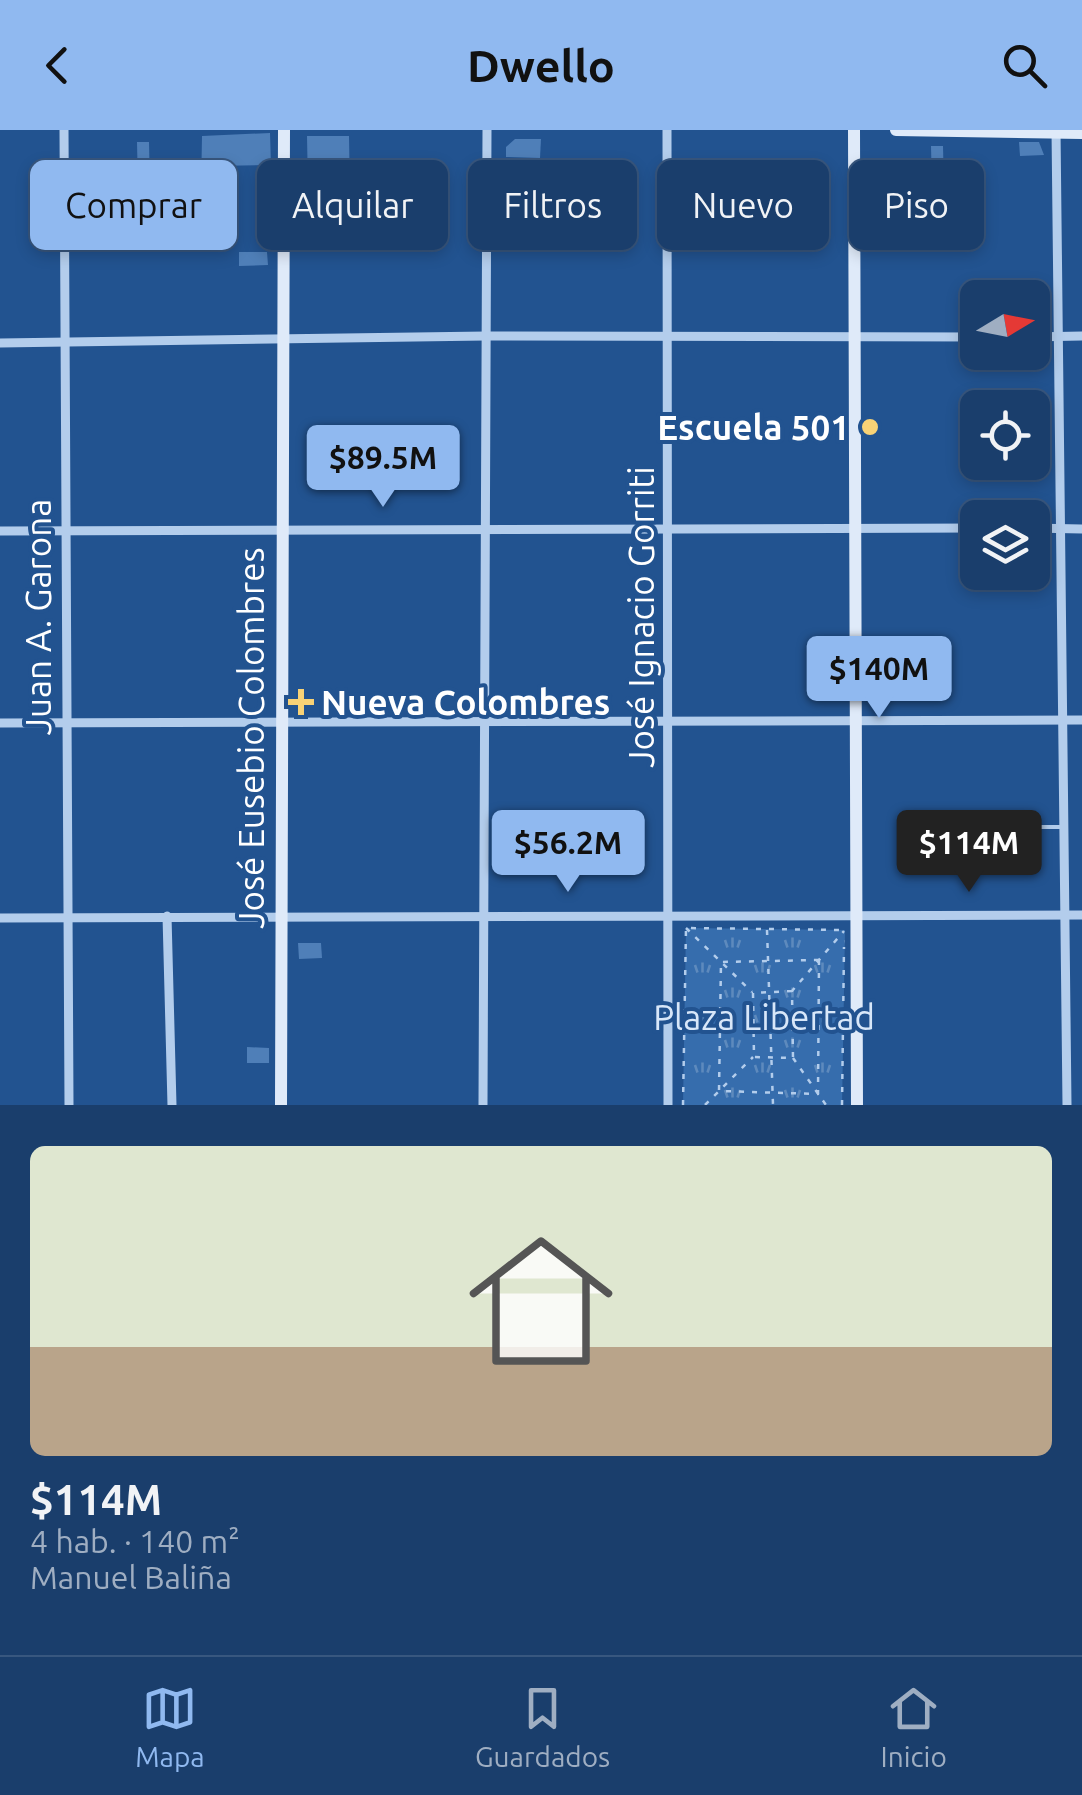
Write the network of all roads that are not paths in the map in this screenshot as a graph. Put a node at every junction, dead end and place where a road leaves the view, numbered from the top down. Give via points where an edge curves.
1 (64, 130) edge
2 (284, 130) edge
3 (487, 130) edge
4 (667, 130) edge
5 (854, 130) edge
6 (896, 130) edge
7 (1056, 132) edge
8 (1082, 133) edge
9 (486, 336) junction
10 (1050, 336) edge
11 (1058, 336) junction
12 (1082, 336) edge
13 (667, 337) junction
14 (853, 337) junction
15 (960, 337) edge
16 (282, 339) junction
17 (66, 342) junction
18 (0, 344) edge
19 (856, 527) junction
20 (960, 528) edge
21 (1082, 528) edge
22 (485, 529) junction
23 (670, 529) junction
24 (1050, 529) edge
25 (1060, 529) junction
26 (280, 530) junction
27 (0, 531) edge
28 (67, 531) junction
29 (858, 720) junction
30 (1062, 720) junction
31 (1082, 720) edge
32 (669, 722) junction
33 (0, 723) edge
34 (64, 723) junction
35 (484, 723) junction
36 (282, 725) junction
37 (1063, 826) junction
38 (978, 827) dead end
39 (856, 913) junction
40 (668, 914) junction
41 (484, 915) junction
42 (1065, 915) junction
43 (1082, 915) edge
44 (167, 916) junction
45 (282, 917) junction
46 (0, 918) edge
47 (68, 918) junction
48 (68, 1105) edge
49 (172, 1105) edge
50 (281, 1105) edge
51 (483, 1105) edge
52 (668, 1105) edge
53 (857, 1105) edge
54 (1067, 1105) edge

1 - 17 street, Juan A. Garona
2 - 16 street, José Eusebio Colombres
3 - 9 street
4 - 13 street, José Ignacio Gorriti
5 - 14 street
6 - 7 street
7 - 8 street
7 - 11 street
9 - 13 street
9 - 16 street
9 - 22 street
10 - 11 street
11 - 12 street
11 - 25 street
13 - 14 street
13 - 23 street, José Ignacio Gorriti
14 - 15 street
14 - 19 street
16 - 17 street
16 - 26 street, José Eusebio Colombres
17 - 18 street
17 - 28 street, Juan A. Garona
19 - 20 street
19 - 23 street
19 - 29 street
21 - 25 street
22 - 23 street
22 - 26 street
22 - 35 street
23 - 32 street, José Ignacio Gorriti
24 - 25 street
25 - 30 street
26 - 28 street
26 - 36 street, José Eusebio Colombres
27 - 28 street
28 - 34 street, Juan A. Garona
29 - 30 street
29 - 32 street
29 - 39 street
30 - 31 street
30 - 37 street
32 - 35 street
32 - 40 street, José Ignacio Gorriti
33 - 34 street
34 - 36 street
34 - 47 street, Juan A. Garona
35 - 36 street
35 - 41 street
36 - 45 street, José Eusebio Colombres
37 - 38 lane
37 - 42 street
39 - 40 street
39 - 42 street
39 - 53 street
40 - 41 street
40 - 52 street, José Ignacio Gorriti
41 - 45 street
41 - 51 street
42 - 43 street
42 - 54 street
44 - 45 street
44 - 47 street
44 - 49 street
45 - 50 street, José Eusebio Colombres
46 - 47 street
47 - 48 street, Juan A. Garona

